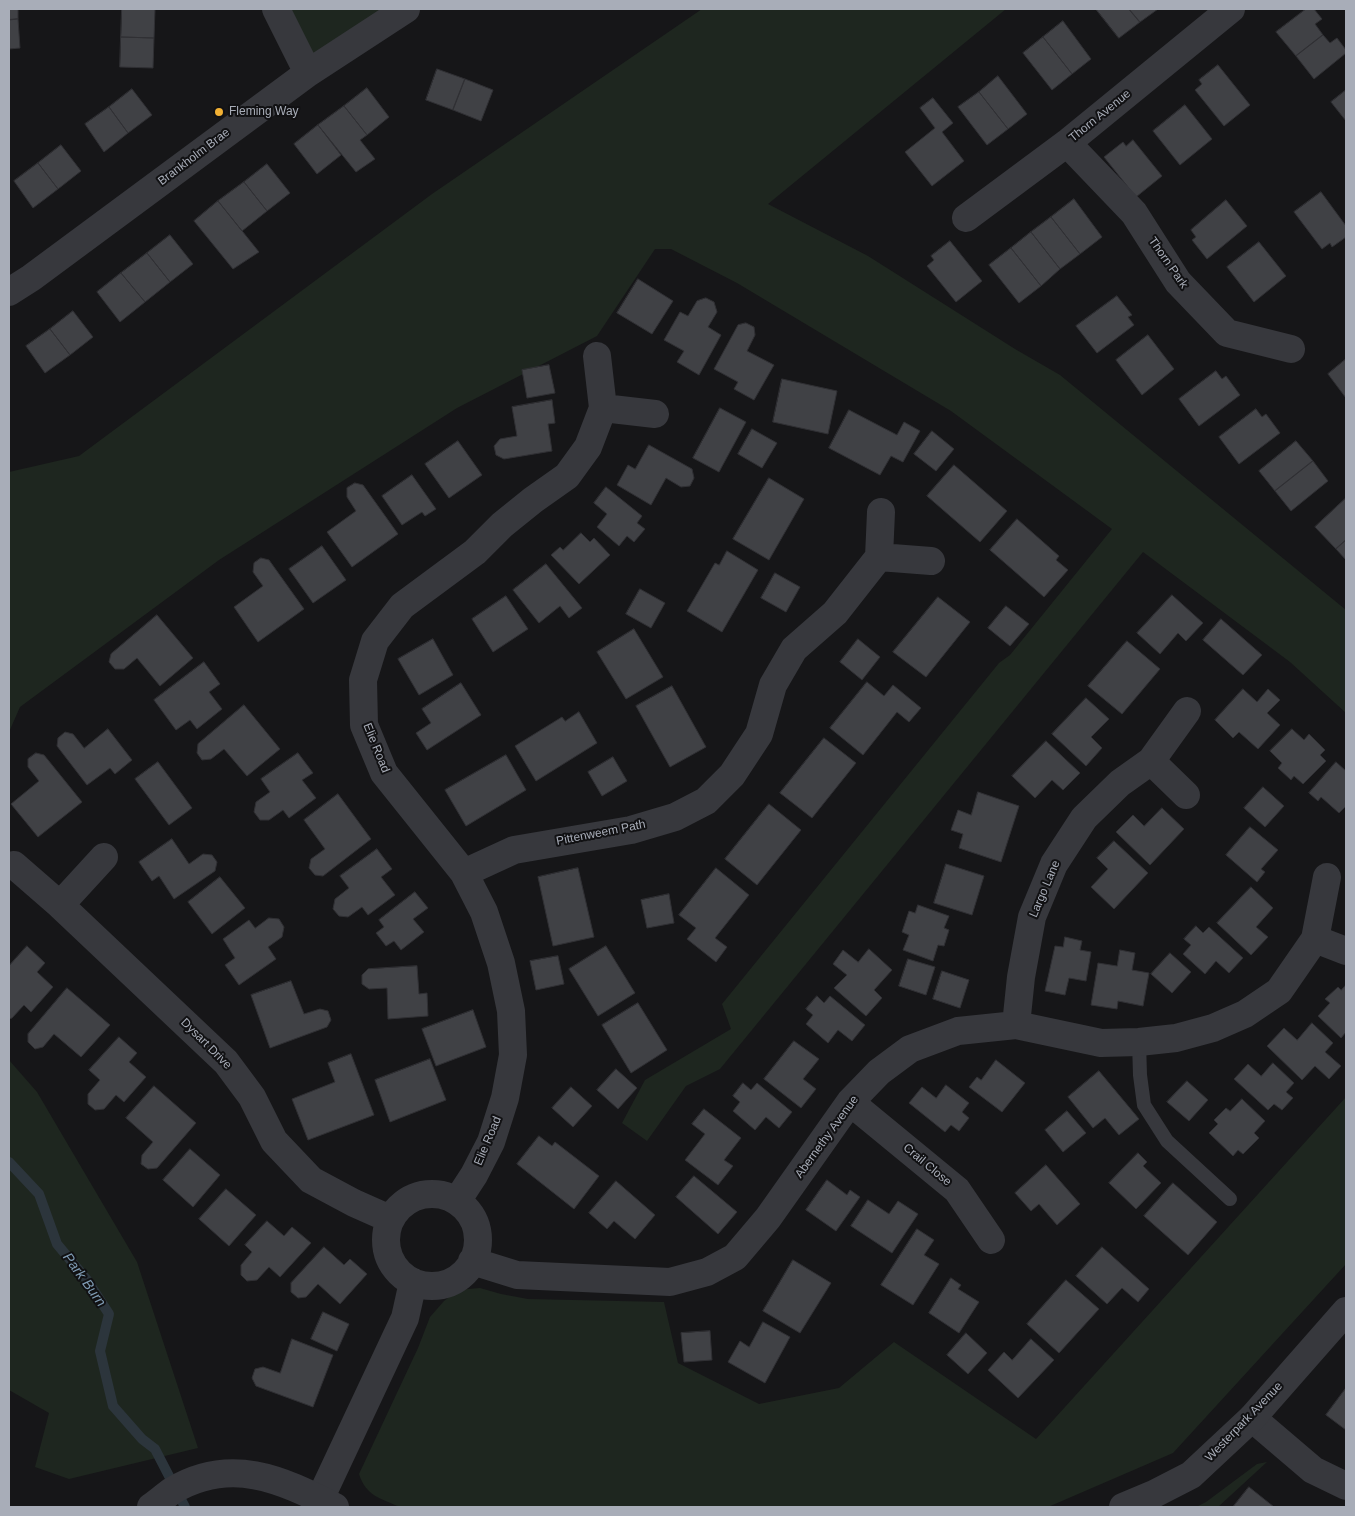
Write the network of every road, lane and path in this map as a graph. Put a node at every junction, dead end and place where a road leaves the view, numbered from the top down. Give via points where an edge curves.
1 (276, 9) edge
2 (406, 9) edge
3 (1231, 9) edge
4 (308, 73) junction
5 (1067, 142) junction
6 (966, 218) dead end
7 (9, 292) edge
8 (1291, 349) dead end
9 (597, 356) dead end
10 (603, 408) junction
11 (655, 414) dead end
12 (881, 512) dead end
13 (879, 557) junction
14 (930, 561) dead end
15 (1187, 711) dead end
16 (1151, 761) junction
17 (1186, 794) dead end
18 (104, 857) dead end
19 (14, 865) dead end
20 (464, 873) junction
21 (1327, 877) dead end
22 (60, 905) junction
23 (1315, 938) junction
24 (1346, 951) edge
25 (1016, 1025) junction
26 (1140, 1042) junction
27 (850, 1102) junction
28 (1230, 1199) dead end
29 (457, 1201) junction
30 (390, 1219) junction
31 (990, 1240) dead end
32 (472, 1261) junction
33 (413, 1282) junction
34 (1346, 1311) edge
35 (1252, 1418) junction
36 (1346, 1486) edge
37 (328, 1503) edge
38 (151, 1507) edge
39 (1123, 1507) edge

1 - 4 street
2 - 4 street, Brankholm Brae
3 - 5 street, Thorn Avenue
4 - 7 street, Brankholm Brae
5 - 6 street, Thorn Avenue
5 - 8 street, Thorn Park via 1134,213 1178,282 1227,333
9 - 10 street, Elie Road
10 - 11 street
10 - 20 street, Elie Road via 588,447 567,476 502,525 475,552 402,606 372,649 363,680 364,725 384,773
12 - 13 street
13 - 14 street
13 - 20 street, Pittenweem Path via 835,614 794,649 773,685 759,734 732,775 706,801 675,817 630,830 514,850
15 - 16 street, Largo Lane
16 - 17 street
16 - 25 street, Largo Lane via 1120,783 1084,818 1054,864 1032,917
18 - 22 street
19 - 22 street, Dysart Drive
20 - 29 street, Elie Road via 484,912 501,962 511,1011 513,1055 505,1098 491,1142
21 - 23 street, Abernethy Avenue
22 - 30 street, Dysart Drive via 226,1062 252,1097 274,1141 311,1180
23 - 24 street
23 - 26 street, Abernethy Avenue via 1279,991 1244,1014 1195,1033
25 - 26 street, Abernethy Avenue via 1101,1043
25 - 27 street, Abernethy Avenue via 958,1031 910,1049 879,1072
26 - 28 lane via 1144,1105 1167,1141
27 - 31 street, Crail Close via 957,1190
27 - 32 street, Abernethy Avenue via 768,1218 735,1257 707,1272 670,1282 517,1275
29 - 30 street via 428,1193 413,1197 399,1206
29 - 32 street via 474,1221 478,1236
30 - 33 street via 386,1245 390,1260
32 - 33 street via 457,1279 442,1285 426,1286
33 - 37 street via 405,1318
34 - 35 street, Westerpark Avenue
35 - 36 street via 1313,1470
35 - 39 street, Westerpark Avenue via 1191,1475
37 - 38 street via 272,1478 225,1472 172,1491

